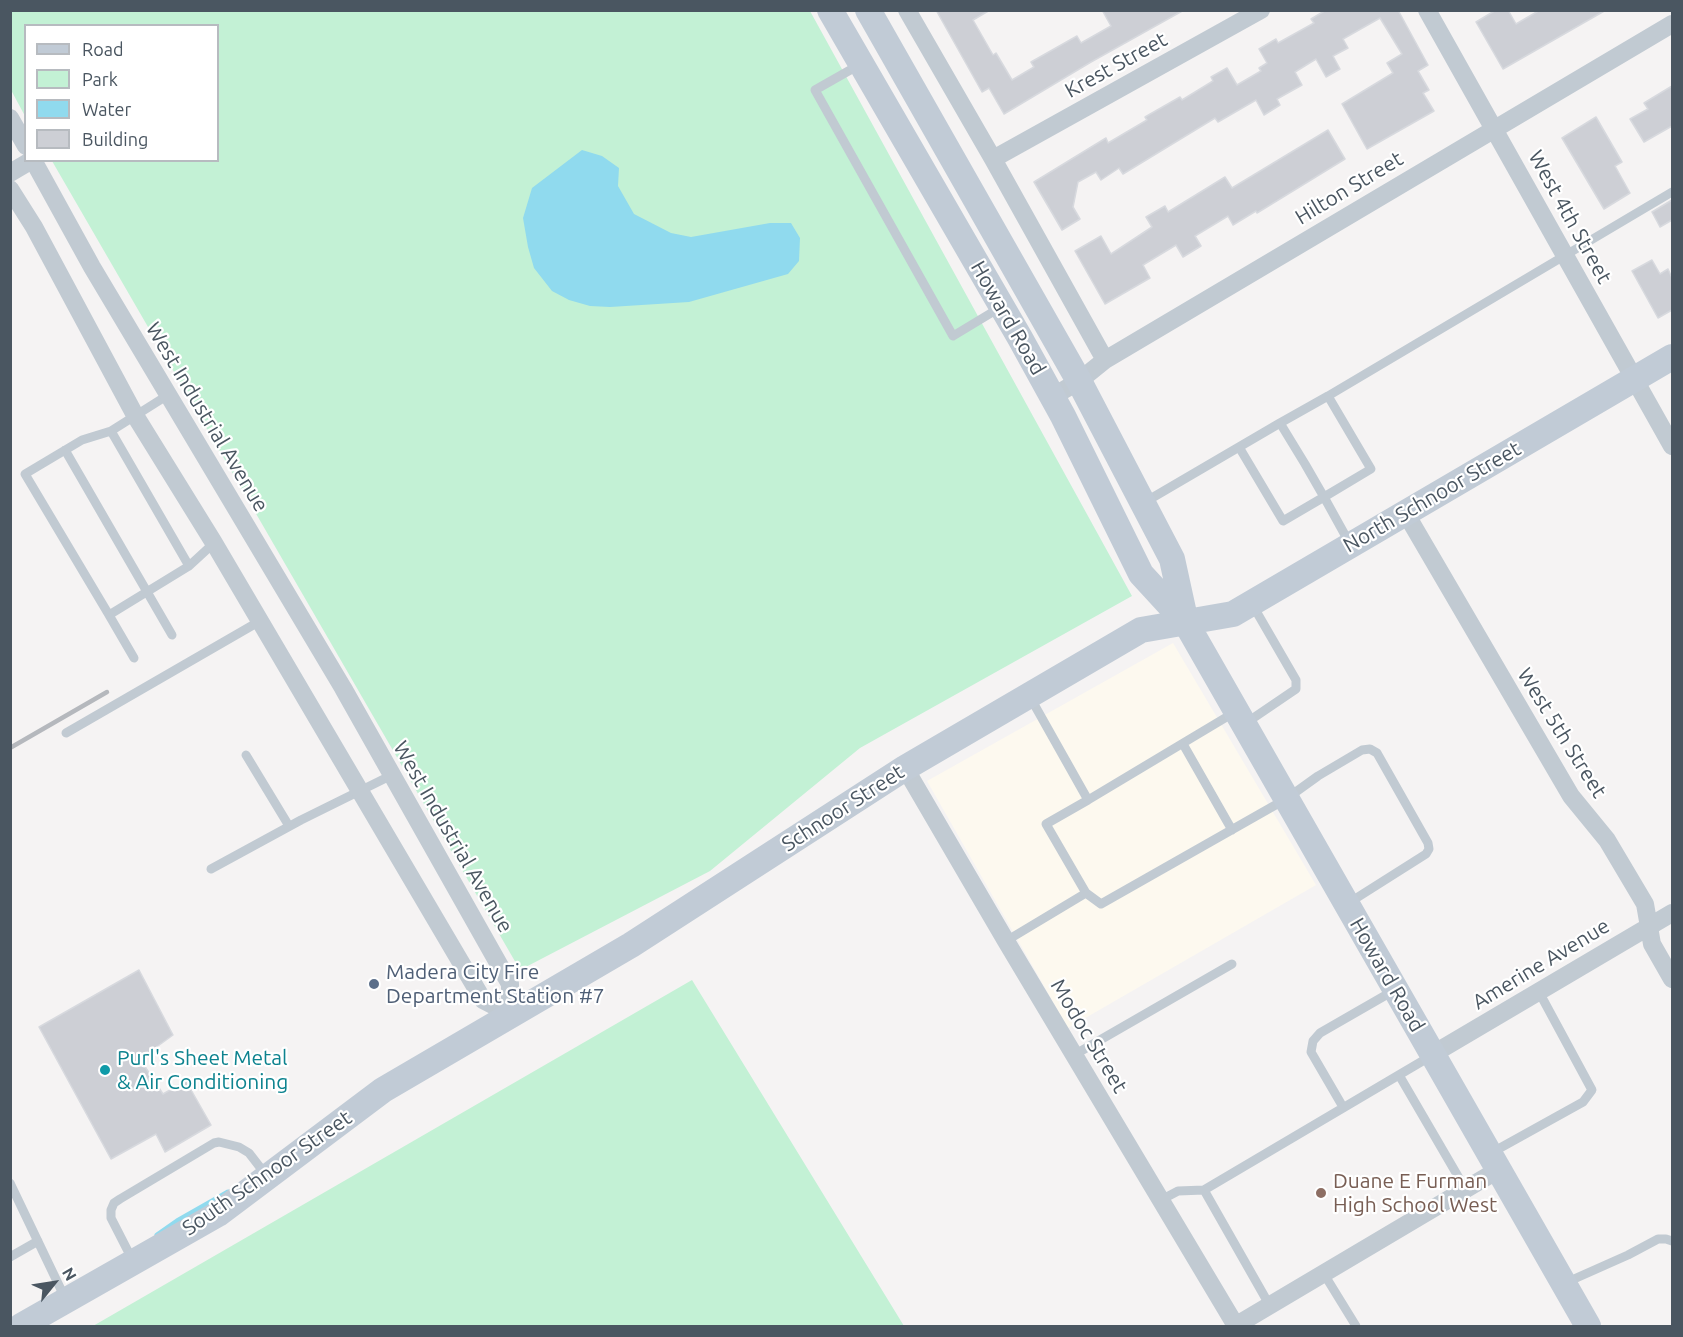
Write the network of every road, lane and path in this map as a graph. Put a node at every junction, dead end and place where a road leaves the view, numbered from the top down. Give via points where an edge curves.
1 (830, 10) edge
2 (868, 10) edge
3 (907, 10) edge
4 (1261, 10) edge
5 (1427, 10) edge
6 (1672, 24) edge
7 (864, 69) junction
8 (10, 118) edge
9 (1494, 128) junction
10 (24, 142) edge
11 (947, 148) junction
12 (993, 159) junction
13 (29, 162) edge
14 (33, 162) edge
15 (10, 173) edge
16 (10, 189) edge
17 (1672, 192) edge
18 (1566, 254) junction
19 (1002, 307) junction
20 (1672, 357) edge
21 (1105, 360) junction
22 (1636, 379) junction
23 (1079, 381) junction
24 (168, 395) junction
25 (1328, 396) junction
26 (1052, 397) junction
27 (136, 417) junction
28 (1280, 423) junction
29 (111, 431) junction
30 (1672, 446) edge
31 (1239, 447) junction
32 (65, 450) junction
33 (1324, 497) junction
34 (1143, 504) junction
35 (1405, 512) junction
36 (214, 543) junction
37 (1350, 544) junction
38 (189, 566) junction
39 (147, 591) junction
40 (1251, 603) junction
41 (109, 615) junction
42 (260, 621) junction
43 (1186, 623) junction
44 (171, 635) dead end
45 (134, 658) dead end
46 (1030, 695) junction
47 (1240, 718) junction
48 (66, 733) dead end
49 (1183, 744) junction
50 (246, 754) dead end
51 (905, 768) junction
52 (392, 775) junction
53 (360, 790) junction
54 (1286, 799) junction
55 (1088, 800) junction
56 (289, 826) junction
57 (1232, 830) junction
58 (212, 869) dead end
59 (1086, 893) junction
60 (1347, 904) junction
61 (1672, 913) edge
62 (1649, 926) junction
63 (1006, 941) junction
64 (1232, 964) dead end
65 (1672, 979) edge
66 (1396, 990) junction
67 (1539, 992) junction
68 (510, 1014) junction
69 (1433, 1054) junction
70 (1074, 1055) junction
71 (1399, 1075) junction
72 (1343, 1107) junction
73 (1493, 1162) junction
74 (268, 1177) junction
75 (10, 1183) edge
76 (1204, 1190) junction
77 (1466, 1190) junction
78 (1161, 1200) junction
79 (38, 1241) junction
80 (1672, 1241) edge
81 (10, 1257) edge
82 (134, 1262) junction
83 (1324, 1274) junction
84 (1563, 1284) junction
85 (66, 1301) junction
86 (1269, 1306) junction
87 (21, 1326) edge
88 (1236, 1326) edge
89 (1356, 1326) edge
90 (1588, 1326) edge

1 - 7 main road, Howard Road
2 - 11 main road, Howard Road
3 - 12 street
4 - 12 street, Krest Street
5 - 9 street, West 4th Street
6 - 9 street, Hilton Street
7 - 11 main road via 882,76 896,90 912,118
7 - 19 main road, Howard Road
7 - 19 lane via 815,90 953,336
8 - 10 street
9 - 18 street, West 4th Street
9 - 21 street, Hilton Street
11 - 23 main road, Howard Road
12 - 21 street
13 - 15 street
14 - 24 street, West Industrial Avenue
16 - 27 street
17 - 18 lane
18 - 22 street, West 4th Street
18 - 25 lane
19 - 26 main road, Howard Road
20 - 22 main road, North Schnoor Street
21 - 23 street, Hilton Street
22 - 30 street, West 4th Street
22 - 35 main road, North Schnoor Street
23 - 26 street, Hilton Street
23 - 34 main road, Howard Road
24 - 27 lane
24 - 52 street, West Industrial Avenue
25 - 28 lane
25 - 33 lane via 1371,469
26 - 43 main road, Howard Road via 1142,574
27 - 29 lane
27 - 36 street
28 - 31 lane
28 - 33 lane
29 - 32 lane
29 - 38 lane
31 - 33 lane via 1283,521
31 - 34 lane
32 - 39 lane
32 - 41 lane via 25,474
33 - 37 lane
34 - 43 main road, Howard Road via 1172,559
35 - 37 main road, North Schnoor Street
35 - 62 street, West 5th Street via 1571,796 1607,840 1645,904
36 - 38 lane
36 - 42 street
37 - 40 main road, North Schnoor Street
38 - 39 lane
39 - 41 lane
39 - 44 lane
40 - 43 main road, North Schnoor Street via 1233,614
40 - 47 lane via 1296,680 1296,689
41 - 45 lane
42 - 48 lane
42 - 53 street
43 - 46 main road, Schnoor Street via 1141,630
43 - 47 main road, Howard Road
46 - 51 main road, Schnoor Street
46 - 55 lane
47 - 49 lane
47 - 54 main road, Howard Road
49 - 55 lane
49 - 57 lane
50 - 56 lane
51 - 63 street, Modoc Street
51 - 68 main road, Schnoor Street via 631,945
52 - 53 lane
52 - 68 street, West Industrial Avenue via 510,984
53 - 56 lane
53 - 68 street via 483,1000
54 - 57 lane
54 - 60 main road, Howard Road
54 - 60 lane via 1362,750 1377,753 1383,763 1429,849
55 - 59 lane via 1046,824
56 - 58 lane
57 - 59 lane via 1101,904
59 - 63 lane
60 - 66 main road, Howard Road
61 - 62 street, Amerine Avenue
62 - 65 street, West 5th Street via 1652,944
62 - 67 street, Amerine Avenue
63 - 70 street, Modoc Street
64 - 70 lane
66 - 69 main road, Howard Road
66 - 72 lane via 1312,1041 1311,1052
67 - 69 street, Amerine Avenue
67 - 73 lane via 1593,1090 1583,1102 1523,1135
68 - 74 main road, South Schnoor Street via 383,1090
69 - 71 lane
69 - 73 main road, Howard Road
70 - 78 street, Modoc Street
71 - 72 lane
71 - 77 lane
72 - 76 lane
73 - 77 street
73 - 84 main road, Howard Road
74 - 82 main road, South Schnoor Street via 218,1214
74 - 82 lane via 249,1153 226,1142 214,1143 120,1198 114,1203 111,1218
75 - 79 lane
76 - 78 lane via 1178,1191
76 - 86 lane
77 - 83 street
78 - 88 street, Modoc Street
79 - 81 lane
79 - 85 lane
80 - 84 lane via 1658,1239
82 - 85 main road, South Schnoor Street
83 - 86 street
83 - 89 lane
84 - 90 main road, Howard Road
85 - 87 main road, South Schnoor Street
86 - 88 street

